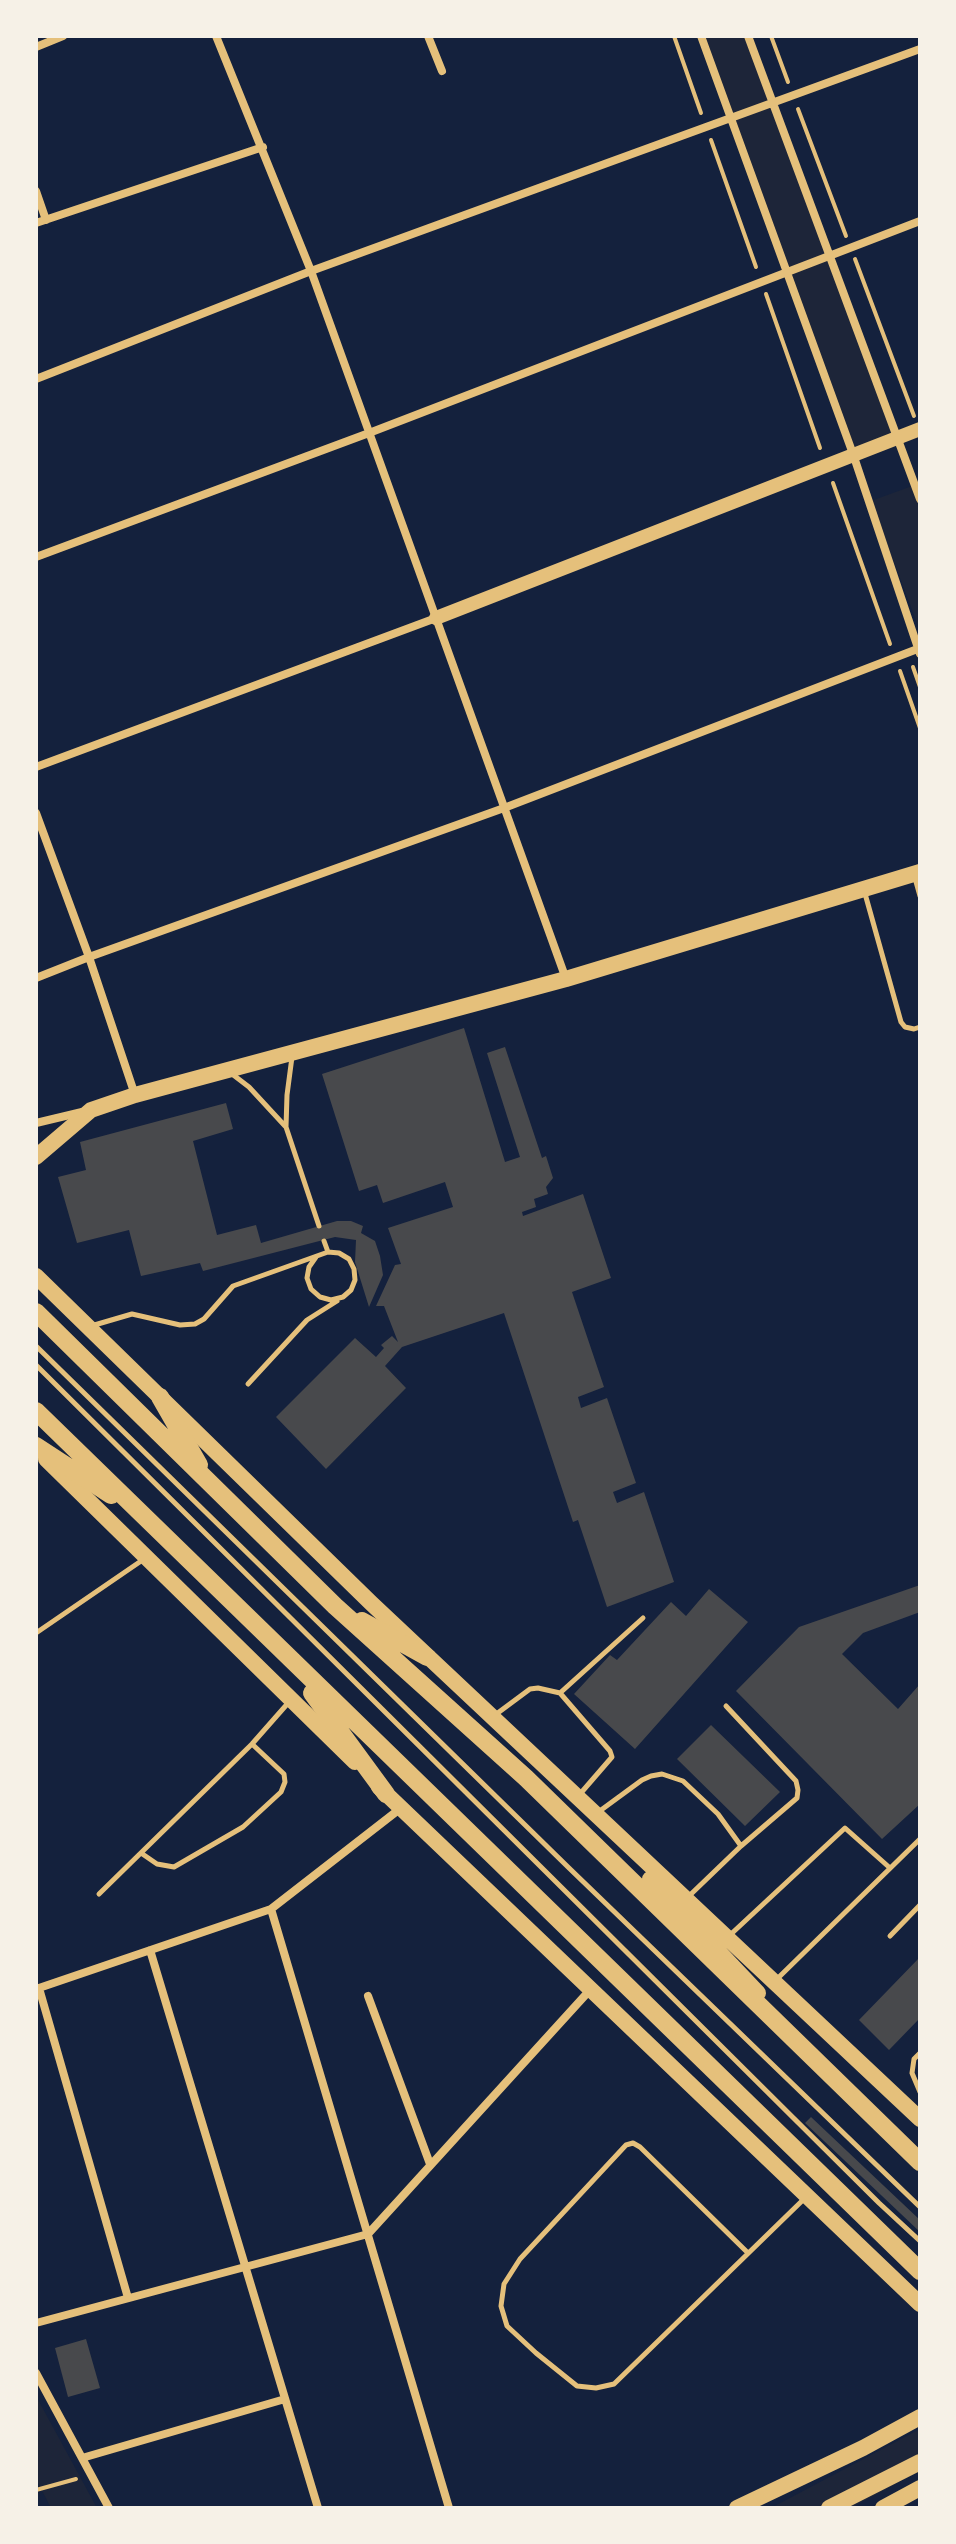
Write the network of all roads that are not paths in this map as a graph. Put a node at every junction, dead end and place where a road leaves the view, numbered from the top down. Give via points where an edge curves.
1 (63, 36) edge
2 (216, 36) edge
3 (428, 36) edge
4 (701, 36) edge
5 (748, 36) edge
6 (36, 47) edge
7 (920, 49) edge
8 (442, 71) dead end
9 (773, 104) junction
10 (732, 119) junction
11 (263, 147) junction
12 (36, 191) edge
13 (46, 220) junction
14 (920, 221) edge
15 (36, 223) edge
16 (830, 257) junction
17 (311, 271) junction
18 (788, 273) junction
19 (36, 379) edge
20 (920, 429) edge
21 (369, 433) junction
22 (897, 437) junction
23 (853, 454) junction
24 (920, 499) edge
25 (36, 557) edge
26 (436, 618) junction
27 (919, 650) edge
28 (36, 767) edge
29 (504, 808) junction
30 (36, 813) edge
31 (917, 873) edge
32 (863, 889) junction
33 (920, 896) edge
34 (89, 957) junction
35 (36, 978) edge
36 (566, 979) junction
37 (920, 1027) edge
38 (293, 1053) junction
39 (227, 1070) junction
40 (135, 1095) junction
41 (91, 1110) junction
42 (36, 1123) edge
43 (286, 1127) junction
44 (36, 1157) edge
45 (319, 1226) dead end
46 (324, 1241) dead end
47 (328, 1252) junction
48 (316, 1257) junction
49 (36, 1276) edge
50 (343, 1297) junction
51 (36, 1312) edge
52 (88, 1327) junction
53 (36, 1346) edge
54 (36, 1365) edge
55 (248, 1384) dead end
56 (160, 1397) junction
57 (36, 1411) edge
58 (36, 1448) edge
59 (213, 1488) junction
60 (148, 1520) junction
61 (147, 1558) junction
62 (335, 1606) junction
63 (643, 1618) dead end
64 (36, 1633) edge
65 (277, 1646) junction
66 (427, 1657) junction
67 (560, 1693) junction
68 (292, 1699) junction
69 (726, 1706) dead end
70 (491, 1718) junction
71 (252, 1744) junction
72 (386, 1794) junction
73 (576, 1797) junction
74 (401, 1808) junction
75 (600, 1820) junction
76 (920, 1839) edge
77 (741, 1846) junction
78 (141, 1853) junction
79 (890, 1868) junction
80 (99, 1894) dead end
81 (685, 1899) junction
82 (920, 1905) edge
83 (271, 1909) junction
84 (890, 1936) dead end
85 (727, 1939) junction
86 (150, 1950) junction
87 (774, 1982) junction
88 (37, 1989) edge
89 (590, 1990) junction
90 (368, 1996) dead end
91 (920, 2053) edge
92 (920, 2092) edge
93 (917, 2112) edge
94 (920, 2160) edge
95 (430, 2164) junction
96 (807, 2196) junction
97 (920, 2207) edge
98 (368, 2234) junction
99 (920, 2241) edge
100 (748, 2253) junction
101 (246, 2267) junction
102 (920, 2271) edge
103 (128, 2298) junction
104 (920, 2304) edge
105 (36, 2323) edge
106 (36, 2373) edge
107 (285, 2399) junction
108 (920, 2417) edge
109 (82, 2458) junction
110 (920, 2462) edge
111 (920, 2488) edge
112 (109, 2508) edge
113 (318, 2508) edge
114 (449, 2508) edge
115 (737, 2508) edge
116 (829, 2508) edge
117 (883, 2508) edge

1 - 6 street
2 - 11 street
3 - 8 street
4 - 10 street
5 - 9 street
7 - 9 street
9 - 10 street
9 - 16 street
10 - 17 street
10 - 18 street
11 - 13 street
11 - 17 street
12 - 13 street
13 - 15 street
14 - 16 street
16 - 18 street
16 - 22 street
17 - 19 street
17 - 21 street
18 - 21 street
18 - 23 street
20 - 22 street
21 - 25 street
21 - 26 street
22 - 23 street
22 - 24 street
23 - 26 street
23 - 27 street
26 - 28 street
26 - 29 street
27 - 29 street
29 - 34 street
29 - 36 street
30 - 34 street
31 - 32 main road
31 - 33 lane
32 - 36 main road
32 - 37 lane via 901,1022
34 - 35 street
34 - 40 street
36 - 38 main road
38 - 39 main road
38 - 43 lane
39 - 40 main road
39 - 43 lane
40 - 41 main road
41 - 42 street
41 - 44 main road
43 - 45 lane
46 - 47 lane
47 - 48 lane
47 - 50 lane via 349,1259 354,1269 355,1280
48 - 50 lane via 307,1278 311,1289 331,1300
48 - 52 lane via 233,1286 195,1324 132,1314
49 - 52 main road
50 - 55 lane via 307,1320
51 - 59 highway
52 - 56 main road
53 - 97 lane
54 - 99 lane
56 - 59 highway
56 - 66 main road
57 - 60 highway
58 - 60 highway
58 - 61 main road
59 - 62 highway
60 - 65 highway
61 - 64 lane
61 - 68 main road
62 - 66 highway
62 - 94 highway via 526,1778
63 - 67 lane
65 - 72 highway
65 - 102 highway
66 - 70 main road
67 - 70 lane via 530,1689
67 - 73 lane via 612,1757
68 - 71 lane
68 - 72 main road
69 - 77 lane via 796,1781 798,1790 797,1798
70 - 73 main road
71 - 78 lane
71 - 78 lane via 284,1774 281,1792 243,1827 174,1867
72 - 74 main road
73 - 75 main road
74 - 83 street
74 - 89 main road
75 - 77 lane via 642,1780 662,1774 683,1781 718,1814
75 - 81 main road
75 - 94 main road via 659,1890
76 - 79 lane
77 - 81 lane
78 - 80 lane
79 - 85 lane via 845,1828
79 - 87 lane
81 - 85 main road
82 - 84 lane
83 - 86 street
83 - 98 street
85 - 87 main road
86 - 88 street
86 - 101 street
87 - 93 main road
88 - 103 street
89 - 95 street
89 - 96 main road
90 - 95 street
91 - 92 lane via 912,2073
95 - 98 street
96 - 100 lane
96 - 104 main road
98 - 101 street
98 - 114 street
100 - 100 lane via 614,2384 596,2388 577,2386 536,2353 507,2326 501,2306 504,2284 520,2259 633,2143
101 - 103 street
101 - 107 street
103 - 105 street
106 - 109 street
107 - 109 street
107 - 113 street
108 - 115 main road
109 - 112 street
110 - 116 main road
111 - 117 main road

